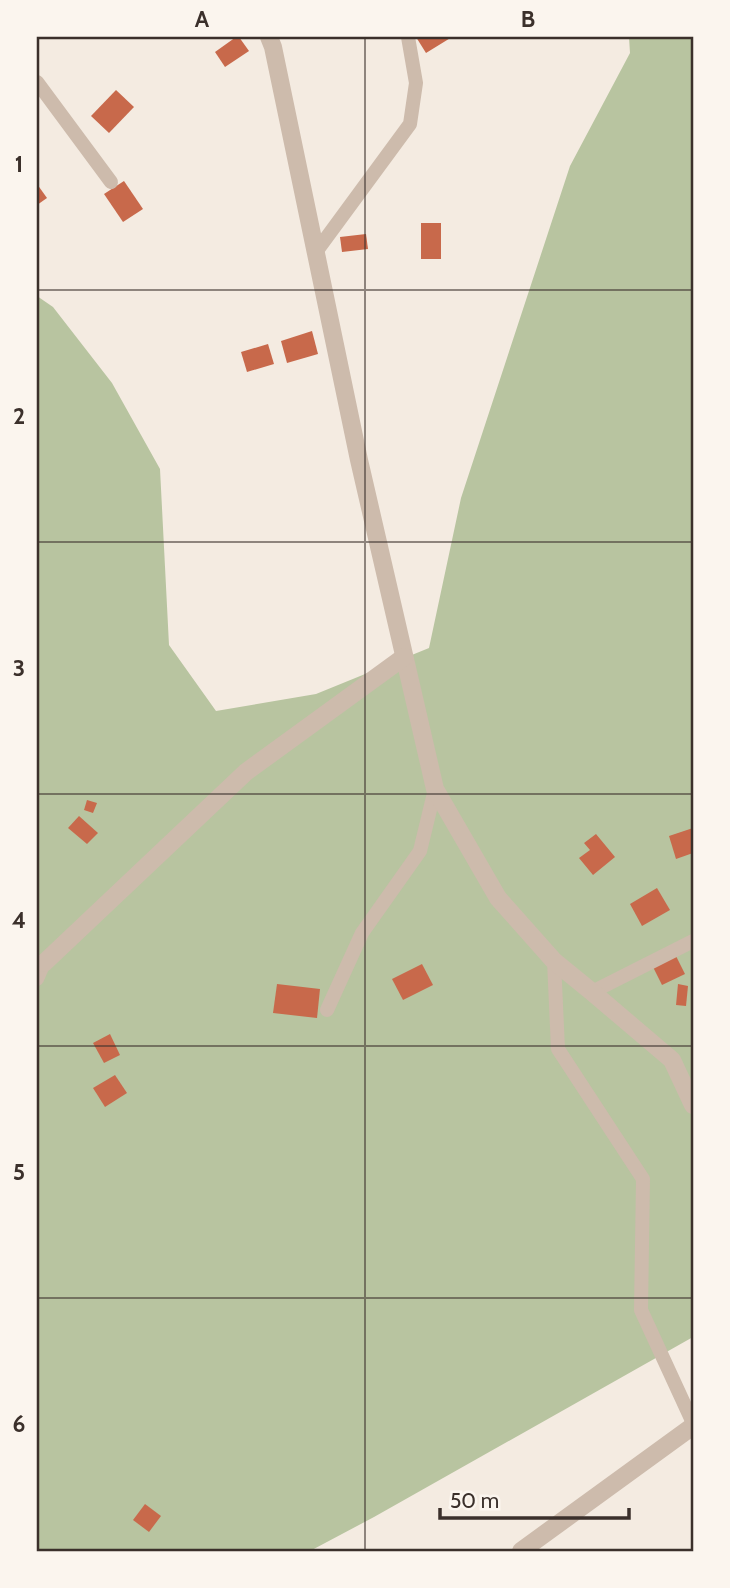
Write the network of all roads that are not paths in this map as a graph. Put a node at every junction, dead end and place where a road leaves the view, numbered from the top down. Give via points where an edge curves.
1 (269, 37) edge
2 (408, 37) edge
3 (37, 82) edge
4 (111, 183) dead end
5 (316, 252) junction
6 (404, 657) junction
7 (435, 789) junction
8 (693, 941) edge
9 (554, 961) junction
10 (44, 962) joint
11 (37, 979) edge
12 (592, 992) junction
13 (327, 1010) dead end
14 (693, 1105) edge
15 (693, 1424) edge
16 (521, 1551) edge

1 - 5 street
2 - 5 lane via 416,83 410,124
3 - 4 lane
5 - 6 street
6 - 7 street
6 - 10 street via 246,772
7 - 9 street via 498,898
7 - 13 lane via 420,851 362,933
8 - 12 lane
9 - 12 street
9 - 15 lane via 558,1049 643,1179 641,1310
10 - 11 lane
12 - 14 street via 672,1060
15 - 16 street

